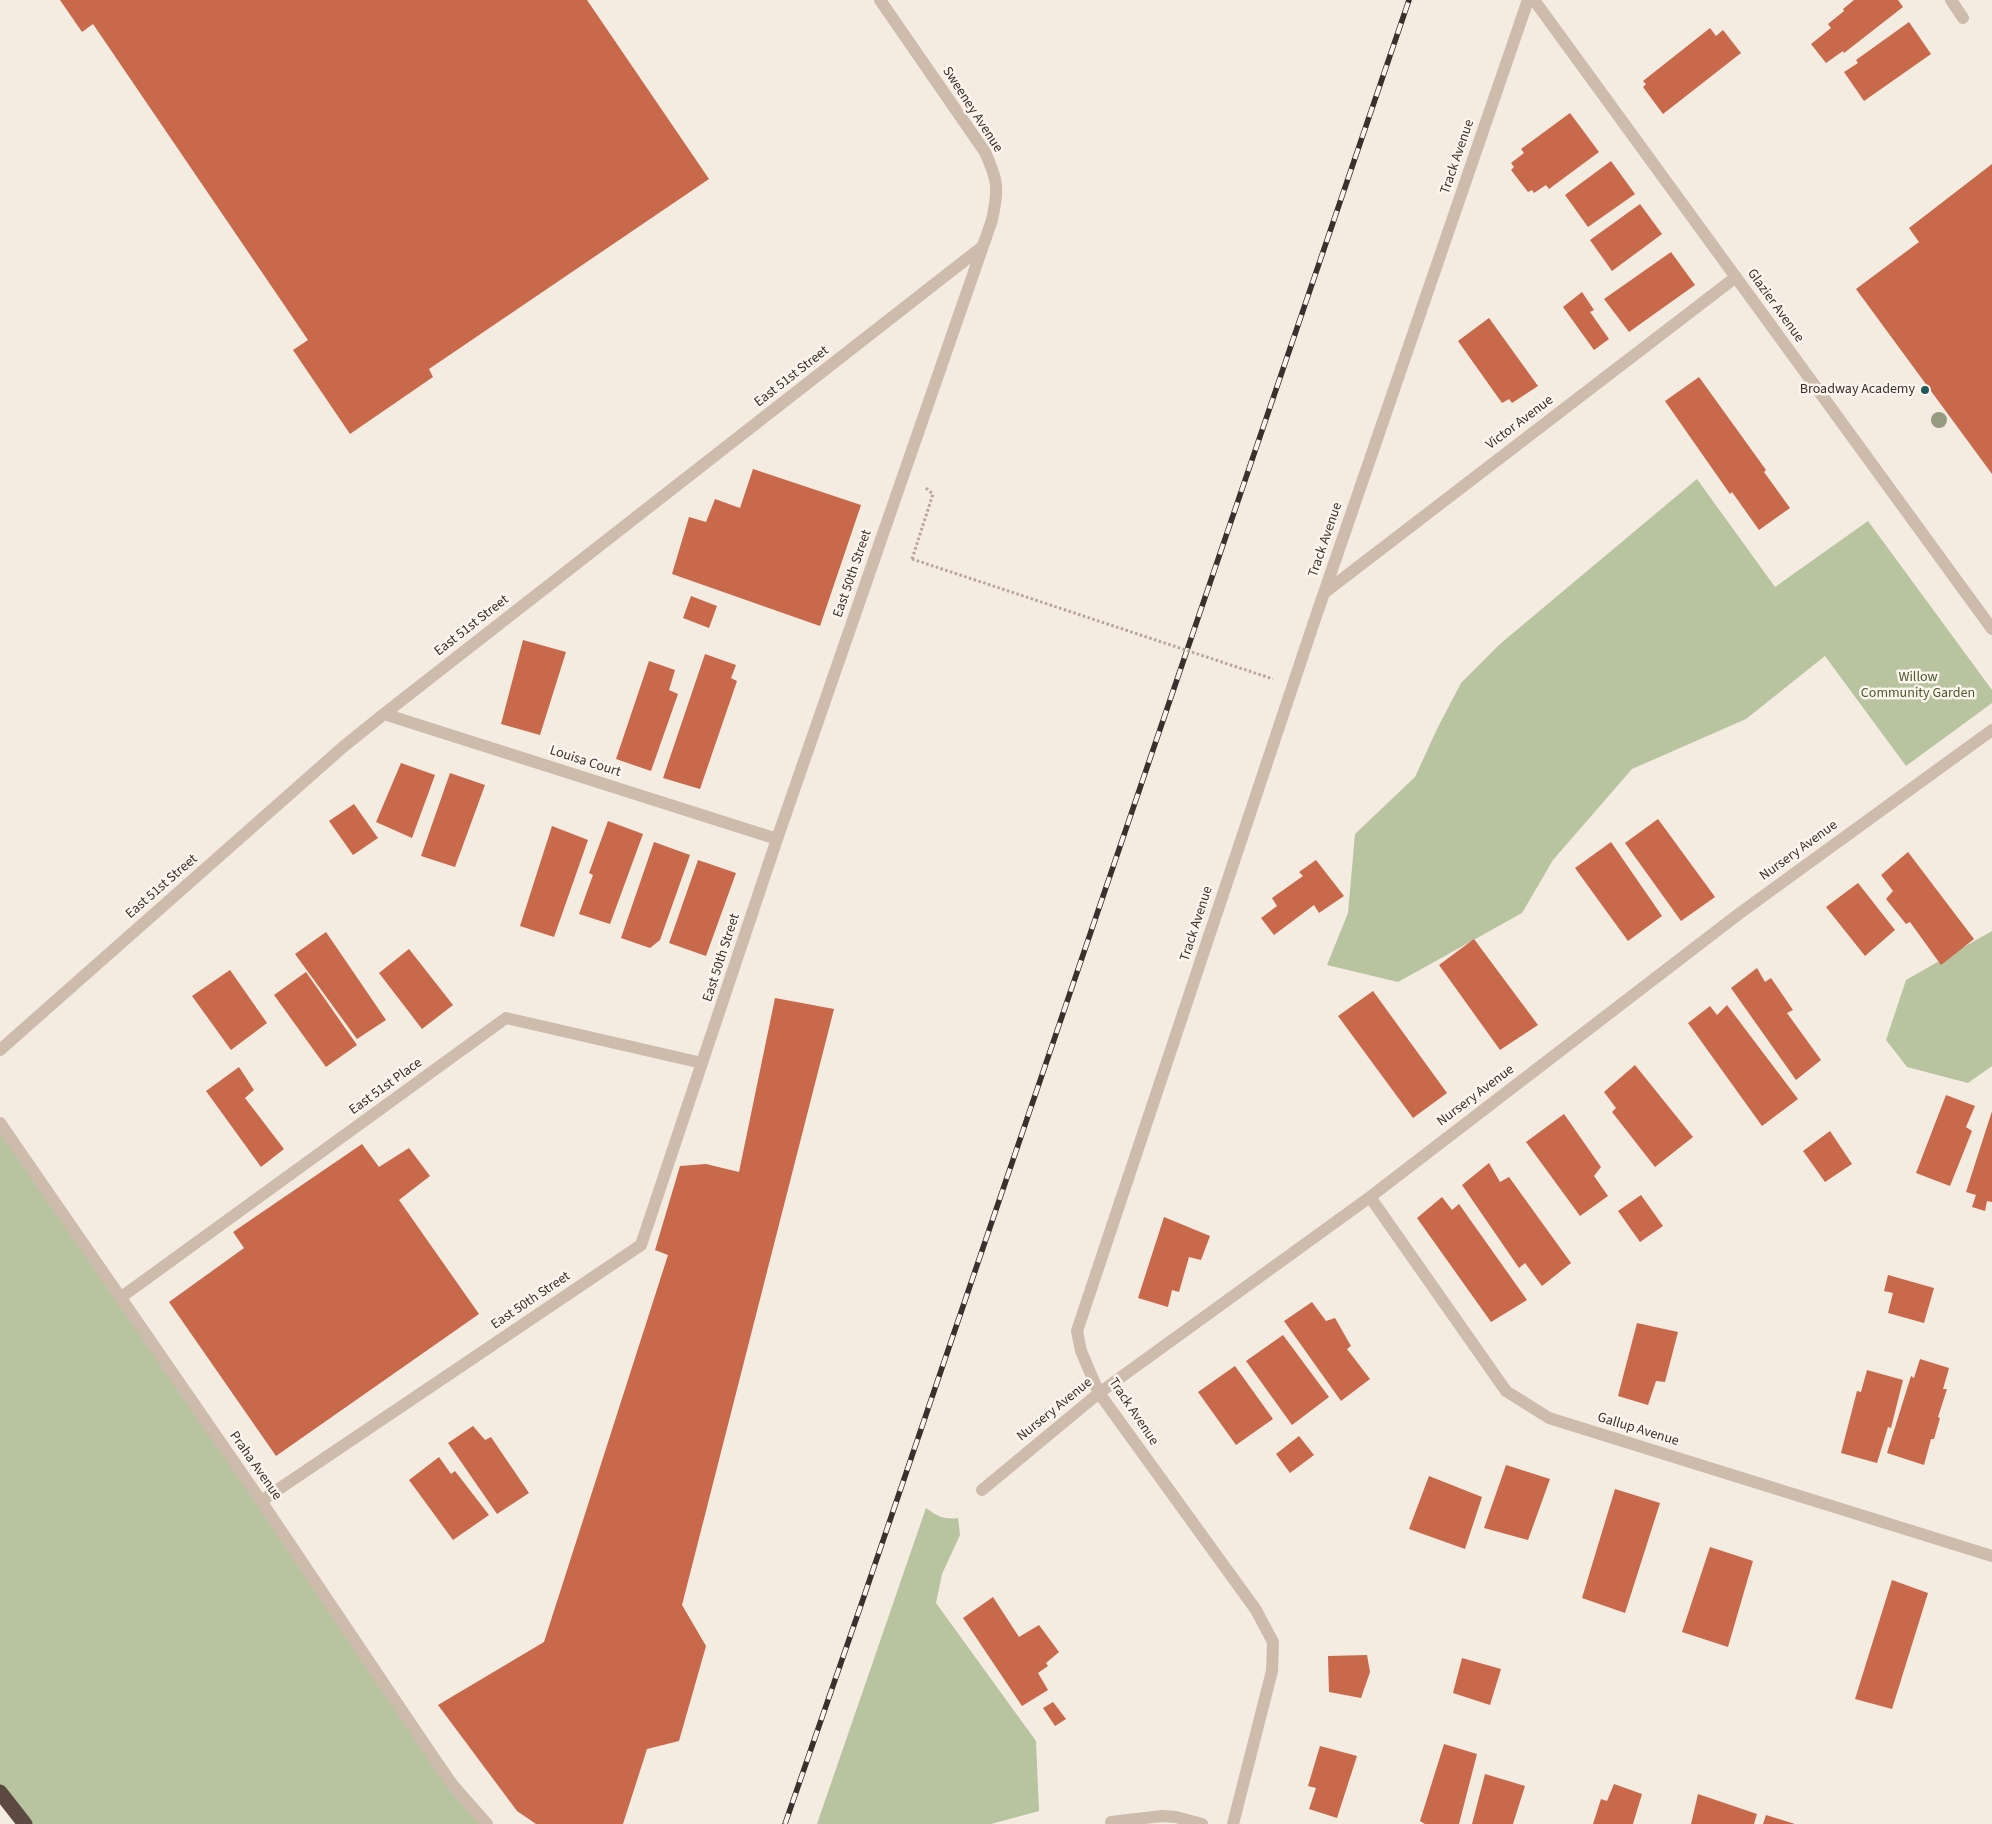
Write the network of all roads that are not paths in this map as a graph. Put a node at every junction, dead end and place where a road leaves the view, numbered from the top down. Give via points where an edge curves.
1 (880, 0) edge
2 (1528, 0) edge
3 (1534, 0) edge
4 (1951, 0) edge
5 (1963, 18) dead end
6 (982, 247) junction
7 (1736, 277) junction
8 (1324, 593) junction
9 (1992, 629) edge
10 (384, 714) junction
11 (1992, 730) edge
12 (777, 839) junction
13 (0, 1050) edge
14 (702, 1063) junction
15 (0, 1123) edge
16 (1370, 1197) junction
17 (120, 1298) junction
18 (1099, 1393) junction
19 (982, 1490) dead end
20 (261, 1501) junction
21 (1992, 1556) edge
22 (0, 1792) edge
23 (1111, 1822) dead end
24 (25, 1824) edge
25 (486, 1824) edge
26 (1202, 1824) edge
27 (1233, 1824) edge

1 - 6 street, Sweeney Avenue via 985,152 995,175 997,197
2 - 8 street, Track Avenue
3 - 7 street, Glazier Avenue
4 - 5 street
6 - 10 street, East 51st Street
6 - 12 street, East 50th Street
7 - 8 street, Victor Avenue
7 - 9 street, Glazier Avenue
8 - 18 street, Track Avenue via 1077,1332 1081,1351
10 - 12 street, Louisa Court
10 - 13 street, East 51st Street
11 - 16 street, Nursery Avenue via 1740,913
12 - 14 street, East 50th Street
14 - 17 street, East 51st Place via 506,1018
14 - 20 street, East 50th Street via 641,1245
15 - 17 street, Praha Avenue
16 - 18 street, Nursery Avenue
16 - 21 street, Gallup Avenue via 1506,1391 1549,1418
17 - 20 street, Praha Avenue
18 - 19 street, Nursery Avenue
18 - 27 street, Track Avenue via 1256,1610 1273,1642 1272,1671
20 - 25 street, Praha Avenue via 450,1782
22 - 24 highway
23 - 26 street via 1162,1816

